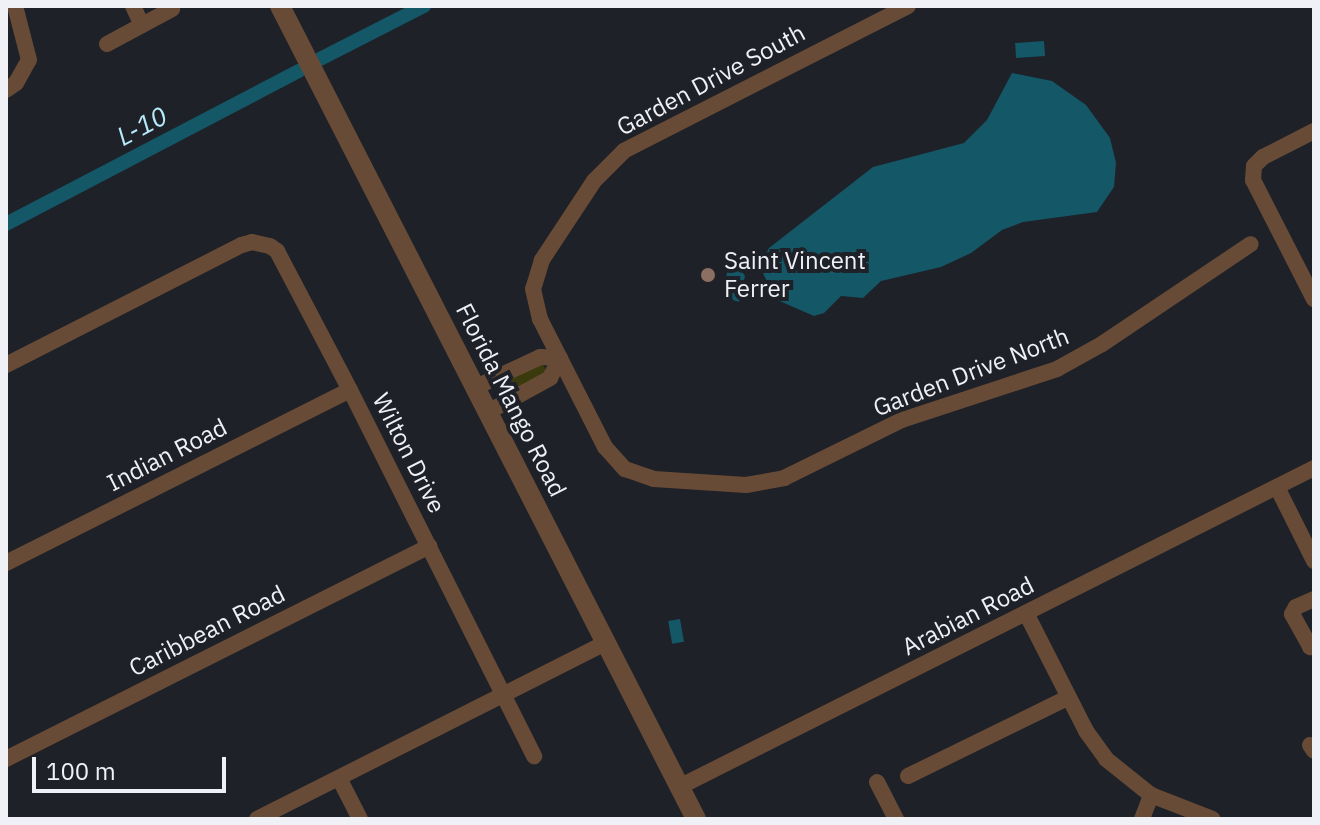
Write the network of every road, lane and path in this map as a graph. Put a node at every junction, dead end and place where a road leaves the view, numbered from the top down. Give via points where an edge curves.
1 (15, 6) edge
2 (133, 6) edge
3 (280, 6) edge
4 (908, 6) edge
5 (172, 9) dead end
6 (142, 25) junction
7 (107, 44) dead end
8 (6, 90) edge
9 (1314, 131) edge
10 (1251, 244) dead end
11 (1314, 299) edge
12 (560, 358) junction
13 (6, 365) edge
14 (476, 387) junction
15 (350, 390) junction
16 (488, 412) junction
17 (1314, 468) edge
18 (1277, 487) junction
19 (430, 546) junction
20 (1314, 561) edge
21 (6, 563) edge
22 (1314, 599) edge
23 (1026, 613) junction
24 (606, 643) junction
25 (1312, 646) edge
26 (503, 695) junction
27 (1069, 697) junction
28 (534, 756) dead end
29 (6, 759) edge
30 (908, 776) dead end
31 (339, 778) junction
32 (877, 782) dead end
33 (679, 787) junction
34 (1151, 795) junction
35 (257, 819) edge
36 (360, 819) edge
37 (696, 819) edge
38 (896, 819) edge
39 (1142, 819) edge
40 (1213, 819) edge

1 - 8 street via 29,60
2 - 6 street
3 - 14 street, Florida Mango Road
4 - 12 street, Garden Drive South via 642,139 608,165 548,251 535,279 536,309
5 - 6 street
6 - 7 street
9 - 11 street via 1263,157 1254,166 1253,180
10 - 12 street, Garden Drive North via 1057,369 902,420 765,483 654,479 625,469 605,447
12 - 14 street via 540,357
12 - 16 street via 550,378
13 - 15 street, Wilton Drive via 242,245 261,242 277,251
14 - 16 street, Florida Mango Road
15 - 19 street, Wilton Drive
15 - 21 street, Indian Road
16 - 24 street, Florida Mango Road
17 - 18 street, Arabian Road
18 - 20 street
18 - 23 street, Arabian Road
19 - 26 street, Wilton Drive
19 - 29 street, Caribbean Road
22 - 25 street via 1292,614
23 - 27 street
23 - 33 street, Arabian Road
24 - 26 street
24 - 33 street, Florida Mango Road
26 - 28 street, Wilton Drive
26 - 31 street
27 - 30 street
27 - 34 street via 1106,759
31 - 35 street
31 - 36 street
32 - 38 street
33 - 37 street, Florida Mango Road
34 - 39 street
34 - 40 street

